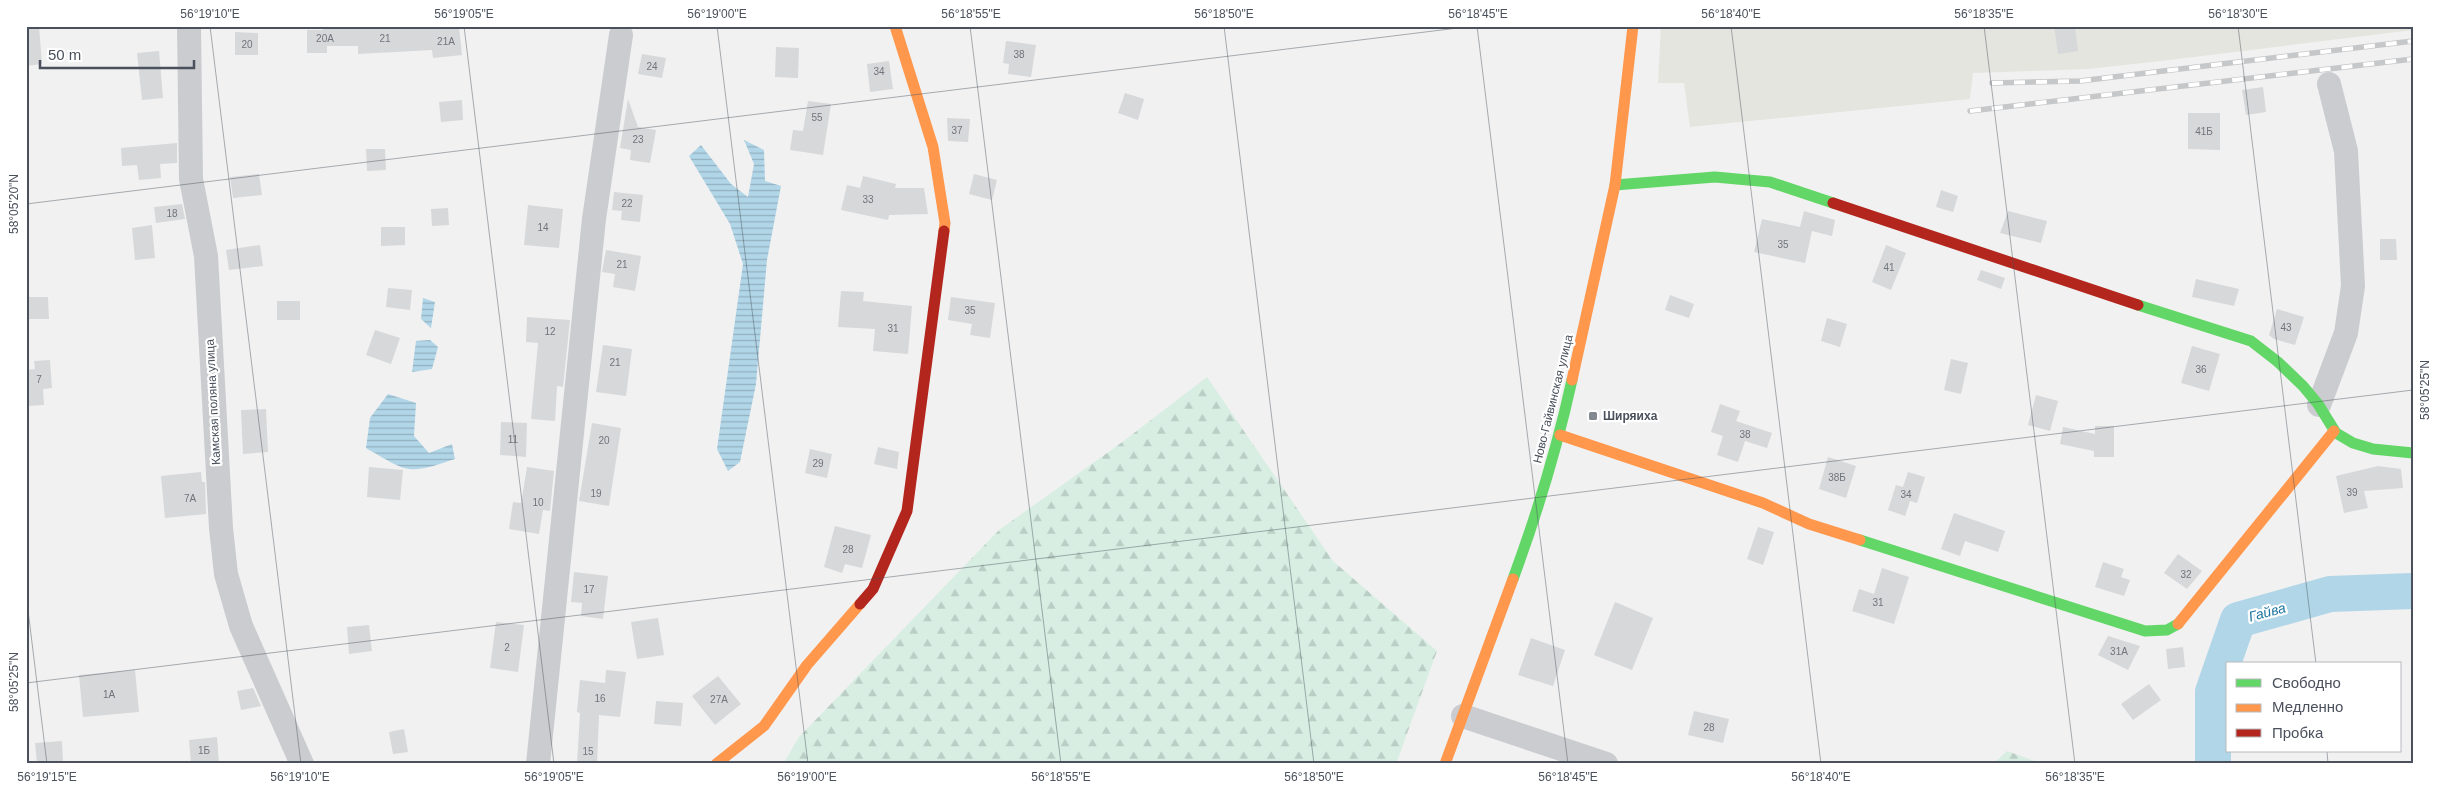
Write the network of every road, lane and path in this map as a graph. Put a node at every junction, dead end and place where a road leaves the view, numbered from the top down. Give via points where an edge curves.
1 (189, 26) edge
2 (895, 26) edge
3 (1633, 26) edge
4 (621, 34) dead end
5 (2329, 84) dead end
6 (1615, 185) junction
7 (2319, 405) junction
8 (2334, 431) junction
9 (1560, 435) junction
10 (2413, 453) edge
11 (1463, 716) junction
12 (302, 764) edge
13 (538, 764) edge
14 (716, 764) edge
15 (1445, 764) edge
16 (1606, 764) edge

1 - 12 street, Камская поляна улица via 191,179 206,256 226,574 241,626
2 - 14 street via 933,147 945,222 907,511 873,589 807,665 764,726
3 - 6 street, Ново-Гайвинская улица
4 - 13 street via 594,219
5 - 7 street via 2346,151 2353,286 2346,333
6 - 7 street via 1715,177 1770,182 2057,279 2251,340 2278,360
6 - 9 street, Ново-Гайвинская улица
7 - 8 street
8 - 9 street via 2184,618 2174,628 2163,632 2145,631 1809,524 1763,502
8 - 10 street via 2350,442 2370,449
9 - 11 street, Ново-Гайвинская улица via 1538,512
11 - 15 street, Ново-Гайвинская улица
11 - 16 street

